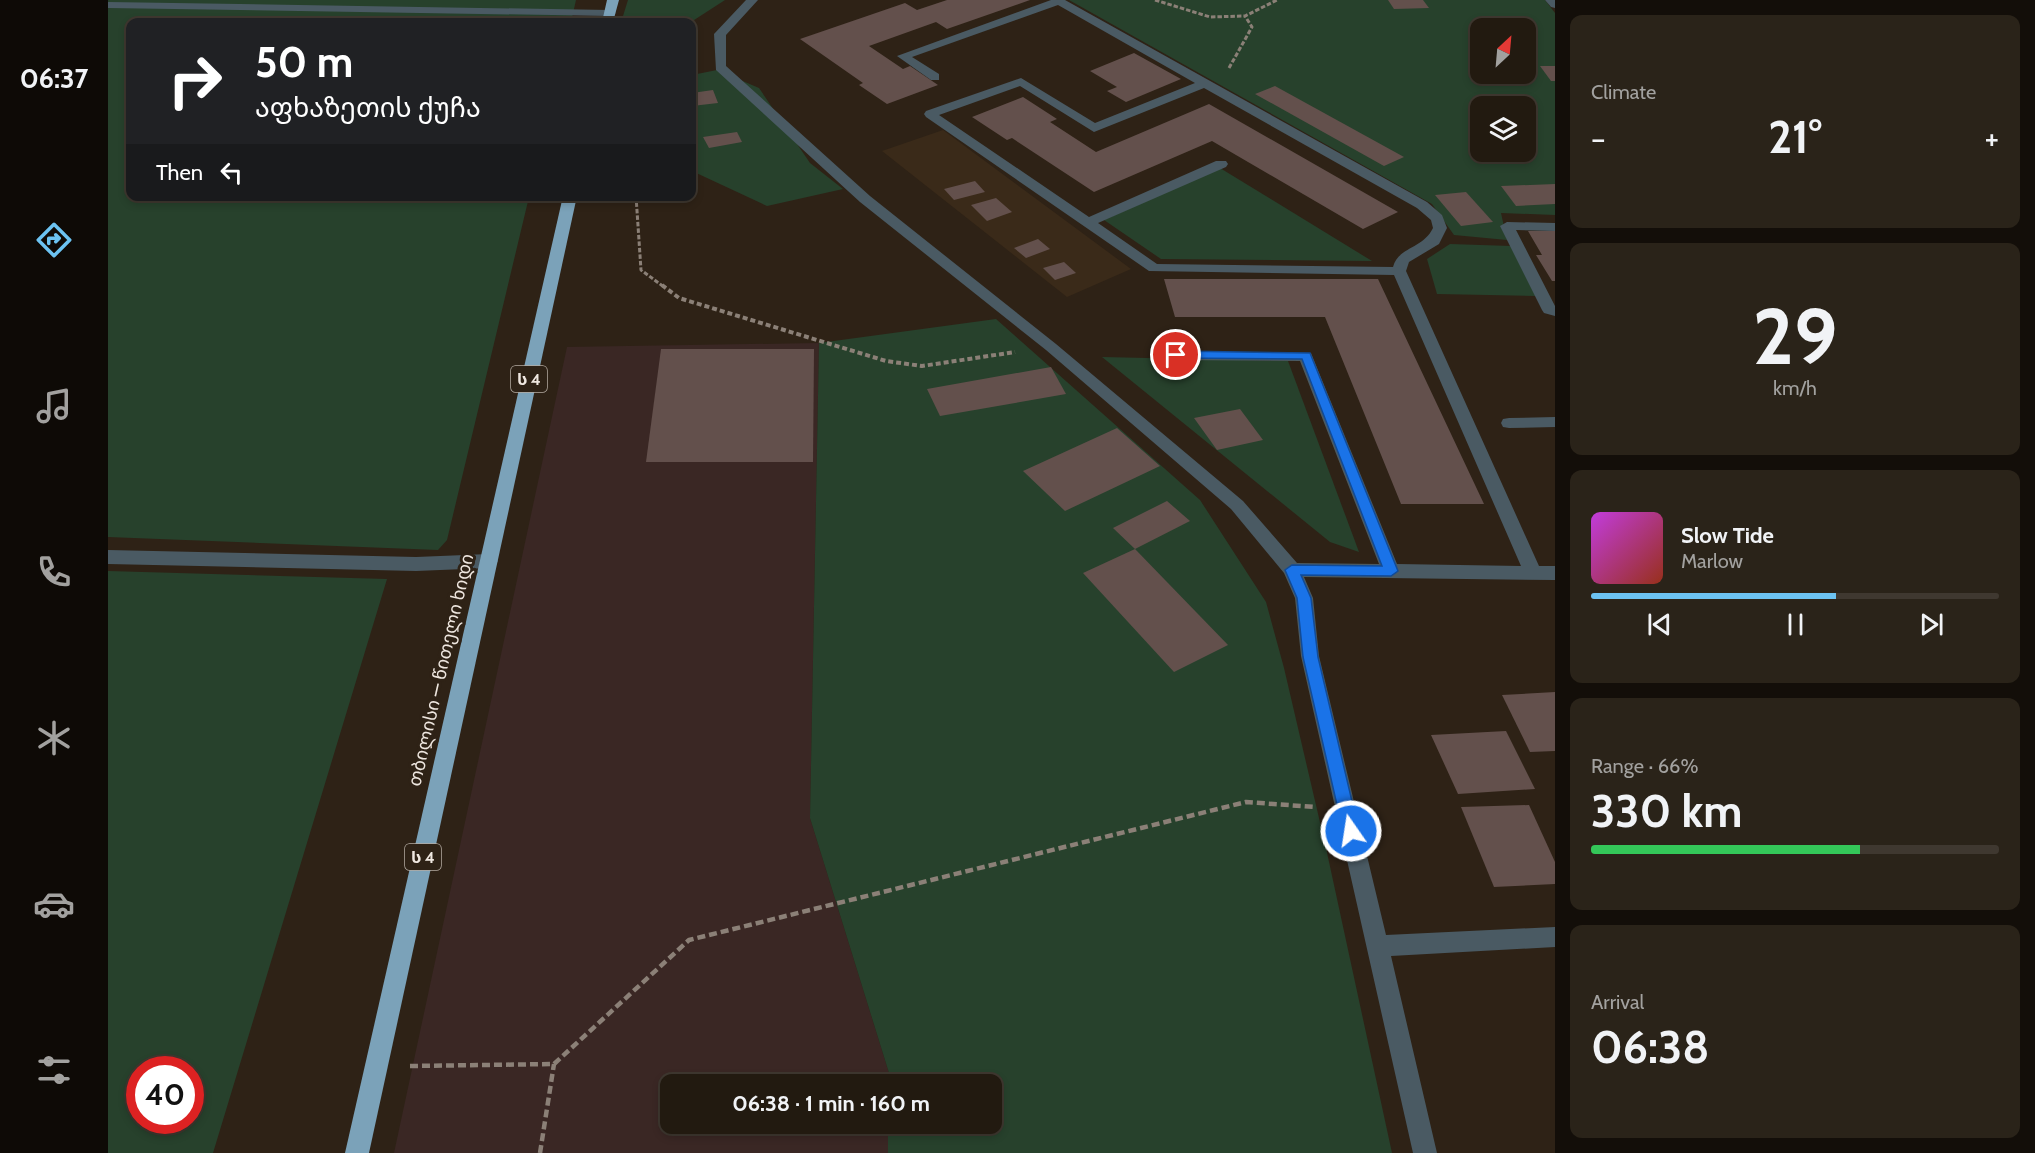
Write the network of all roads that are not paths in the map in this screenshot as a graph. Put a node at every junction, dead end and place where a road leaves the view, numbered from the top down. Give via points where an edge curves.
1 (613, 0) edge
2 (752, 0) edge
3 (1551, 0) edge
4 (1058, 1) edge
5 (108, 5) edge
6 (1555, 5) edge
7 (609, 18) edge
8 (935, 77) dead end
9 (1211, 87) junction
10 (1221, 164) dead end
11 (569, 201) edge
12 (1088, 223) junction
13 (1555, 227) edge
14 (1399, 271) junction
15 (1555, 311) edge
16 (1176, 355) dead end
17 (1555, 422) edge
18 (1509, 423) dead end
19 (108, 556) edge
20 (489, 561) junction
21 (1292, 570) junction
22 (1391, 571) junction
23 (1533, 573) junction
24 (1555, 573) edge
25 (1555, 937) edge
26 (1378, 946) junction
27 (357, 1153) edge
28 (1425, 1153) edge

1 - 7 highway
2 - 21 street via 720,34 720,67 865,199 1051,347 1237,505
3 - 6 street
4 - 8 street via 903,56
4 - 9 street
5 - 7 street
9 - 12 street via 1094,128 1021,82 930,114
9 - 14 street via 1422,205 1437,218 1440,228 1434,241 1402,260
10 - 12 street
11 - 20 highway, თბილისი — წითელი ხიდი / ს 4
12 - 14 street via 1154,268
13 - 15 street via 1507,226 1549,310
14 - 23 street
16 - 22 street via 1306,356
17 - 18 street
19 - 20 street via 416,564
20 - 27 highway, თბილისი — წითელი ხიდი / ს 4
21 - 22 street
21 - 26 street via 1304,598 1310,657
22 - 23 street
23 - 24 street
25 - 26 street
26 - 28 street

